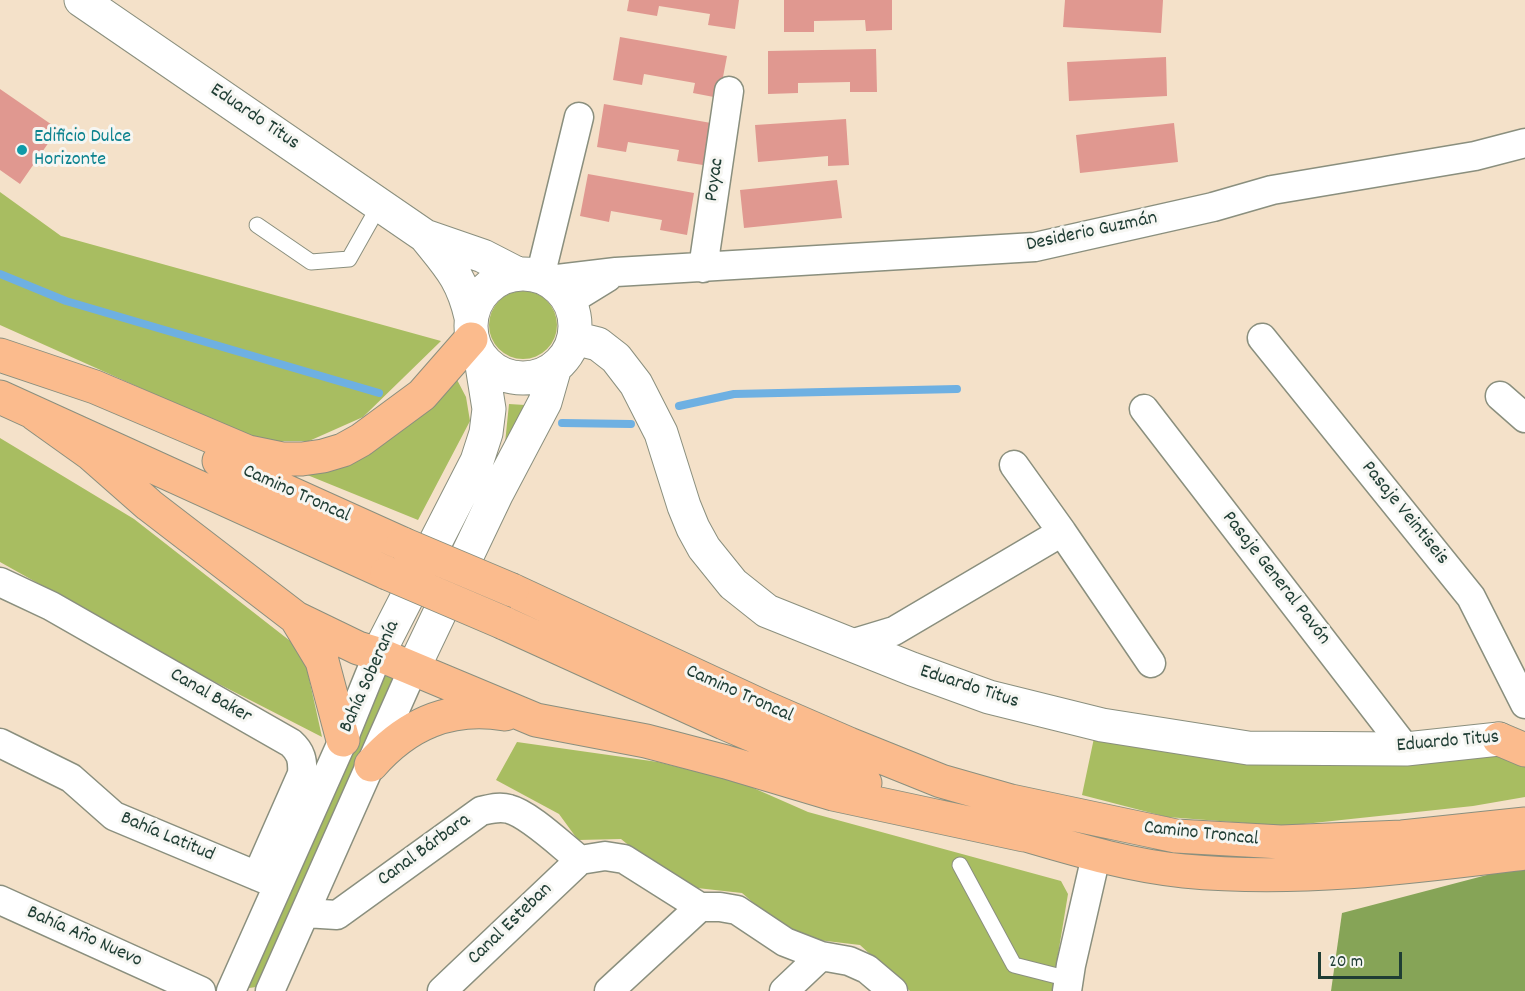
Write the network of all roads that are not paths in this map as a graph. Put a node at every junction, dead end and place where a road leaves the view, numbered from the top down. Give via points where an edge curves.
1 (81, 0) edge
2 (729, 91) dead end
3 (579, 117) dead end
4 (1525, 143) edge
5 (380, 204) junction
6 (257, 225) dead end
7 (425, 236) junction
8 (703, 268) junction
9 (544, 283) junction
10 (474, 338) junction
11 (574, 338) junction
12 (1262, 338) dead end
13 (0, 354) edge
14 (0, 361) edge
15 (555, 368) junction
16 (1500, 396) dead end
17 (0, 397) edge
18 (1144, 409) dead end
19 (35, 414) junction
20 (1525, 418) edge
21 (1014, 465) dead end
22 (1062, 532) junction
23 (0, 582) edge
24 (296, 618) junction
25 (851, 644) junction
26 (378, 654) junction
27 (1151, 663) dead end
28 (412, 669) junction
29 (1525, 704) edge
30 (536, 720) junction
31 (343, 740) junction
32 (1516, 741) edge
33 (0, 743) edge
34 (1406, 749) junction
35 (371, 765) junction
36 (1525, 824) edge
37 (1024, 835) junction
38 (1525, 853) edge
39 (1096, 855) junction
40 (580, 860) junction
41 (960, 865) dead end
42 (268, 881) junction
43 (0, 900) edge
44 (700, 908) junction
45 (305, 913) junction
46 (821, 956) junction
47 (1068, 985) edge
48 (201, 991) edge
49 (231, 991) edge
50 (270, 991) edge
51 (442, 991) edge
52 (609, 991) edge
53 (784, 991) edge
54 (893, 991) edge

1 - 5 street, Eduardo Titus
2 - 8 street, Poyac
3 - 9 street
4 - 8 street, Desiderio Guzmán via 1475,156 1272,190 1035,247
5 - 6 lane via 349,259 311,262
5 - 7 street, Eduardo Titus
7 - 9 street, Eduardo Titus
7 - 10 street, Eduardo Titus via 463,288
8 - 9 street, Desiderio Guzmán via 616,272
9 - 10 street via 495,282 479,297
9 - 11 street via 575,319
10 - 13 main road via 422,395 361,440 343,450 302,459 248,452 95,387
10 - 15 street via 497,372 516,379 537,377
10 - 26 street, Bahía Soberanía via 489,409 486,433 477,461
11 - 15 street
11 - 25 street, Eduardo Titus via 598,344 616,358 636,384 661,433 693,528 717,567 767,610
12 - 29 street, Pasaje Veintiseis via 1472,597
14 - 36 main road, Camino Troncal, bridge via 766,708 941,781 1011,801 1176,836 1281,842 1402,837
15 - 28 street, Bahía Soberanía via 545,402
16 - 20 street
17 - 19 main road, Camino Troncal
18 - 34 street, Pasaje General Pavón
19 - 24 main road
19 - 37 main road, Camino Troncal, bridge via 849,778
21 - 22 street
22 - 25 street via 894,632
22 - 27 street
23 - 42 street, Canal Baker via 51,606 298,750 302,774
24 - 26 main road
24 - 31 main road via 322,661
25 - 34 street, Eduardo Titus via 988,697 1102,725 1248,748
26 - 28 main road
26 - 31 street, Bahía Soberanía
28 - 30 main road
28 - 35 street, Bahía Soberanía
30 - 35 main road via 491,712 451,714 413,728
30 - 37 main road via 657,744 833,794
31 - 42 street, Bahía Soberanía
32 - 34 street, Eduardo Titus
33 - 42 street, Bahía Latitud via 71,778 114,816
35 - 45 street, Bahía Soberanía
37 - 39 main road, Camino Troncal
38 - 39 main road, Camino Troncal via 1403,868 1270,875 1183,871
39 - 47 street
40 - 44 street via 605,856 624,859
40 - 45 street, Canal Bárbara via 519,812 494,808 469,818 338,915
40 - 51 street, Canal Esteban
41 - 47 lane via 1014,964
42 - 49 street, Bahía Soberanía
43 - 48 street, Bahía Año Nuevo
44 - 46 street via 737,910 785,942
44 - 52 street
45 - 50 street, Bahía Soberanía
46 - 53 street
46 - 54 street via 867,969

